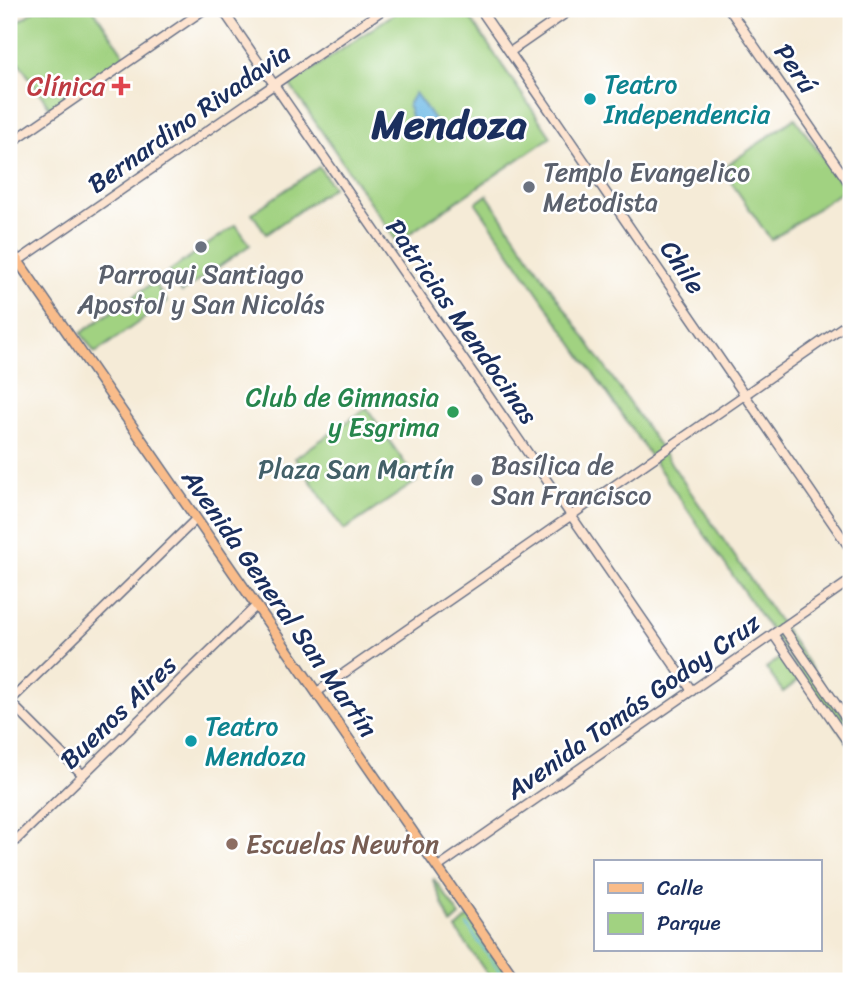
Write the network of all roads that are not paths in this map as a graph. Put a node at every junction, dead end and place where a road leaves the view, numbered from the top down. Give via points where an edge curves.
1 (205, 9) edge
2 (222, 9) edge
3 (384, 9) edge
4 (480, 9) edge
5 (572, 9) edge
6 (729, 9) edge
7 (510, 52) junction
8 (274, 85) junction
9 (9, 144) edge
10 (851, 186) edge
11 (9, 248) edge
12 (18, 261) junction
13 (851, 321) edge
14 (745, 395) junction
15 (570, 515) junction
16 (196, 519) junction
17 (851, 550) edge
18 (851, 580) edge
19 (256, 606) junction
20 (783, 627) junction
21 (773, 634) junction
22 (692, 691) junction
23 (317, 692) junction
24 (9, 701) edge
25 (851, 726) edge
26 (851, 747) edge
27 (83, 775) junction
28 (9, 847) edge
29 (438, 867) junction
30 (516, 981) edge

1 - 9 street
2 - 8 street, Patricias Mendocinas
3 - 8 street, Bernardino Rivadavia
4 - 7 street, Chile
5 - 7 street
6 - 10 street, Perú
7 - 14 street, Chile
8 - 12 street, Bernardino Rivadavia
8 - 15 street, Patricias Mendocinas
11 - 12 main road, Avenida General San Martín
12 - 16 main road, Avenida General San Martín
13 - 14 street
14 - 15 street
14 - 17 street, Chile
15 - 22 street, Patricias Mendocinas
15 - 23 street
16 - 19 main road, Avenida General San Martín
16 - 24 street
18 - 20 street, Avenida Tomás Godoy Cruz
19 - 23 main road, Avenida General San Martín
19 - 27 street, Buenos Aires
20 - 21 street, Avenida Tomás Godoy Cruz
20 - 25 street
21 - 22 street, Avenida Tomás Godoy Cruz
21 - 26 street
22 - 29 street, Avenida Tomás Godoy Cruz
23 - 29 main road, Avenida General San Martín
24 - 27 street
27 - 28 street, Buenos Aires
29 - 30 main road, Avenida General San Martín

